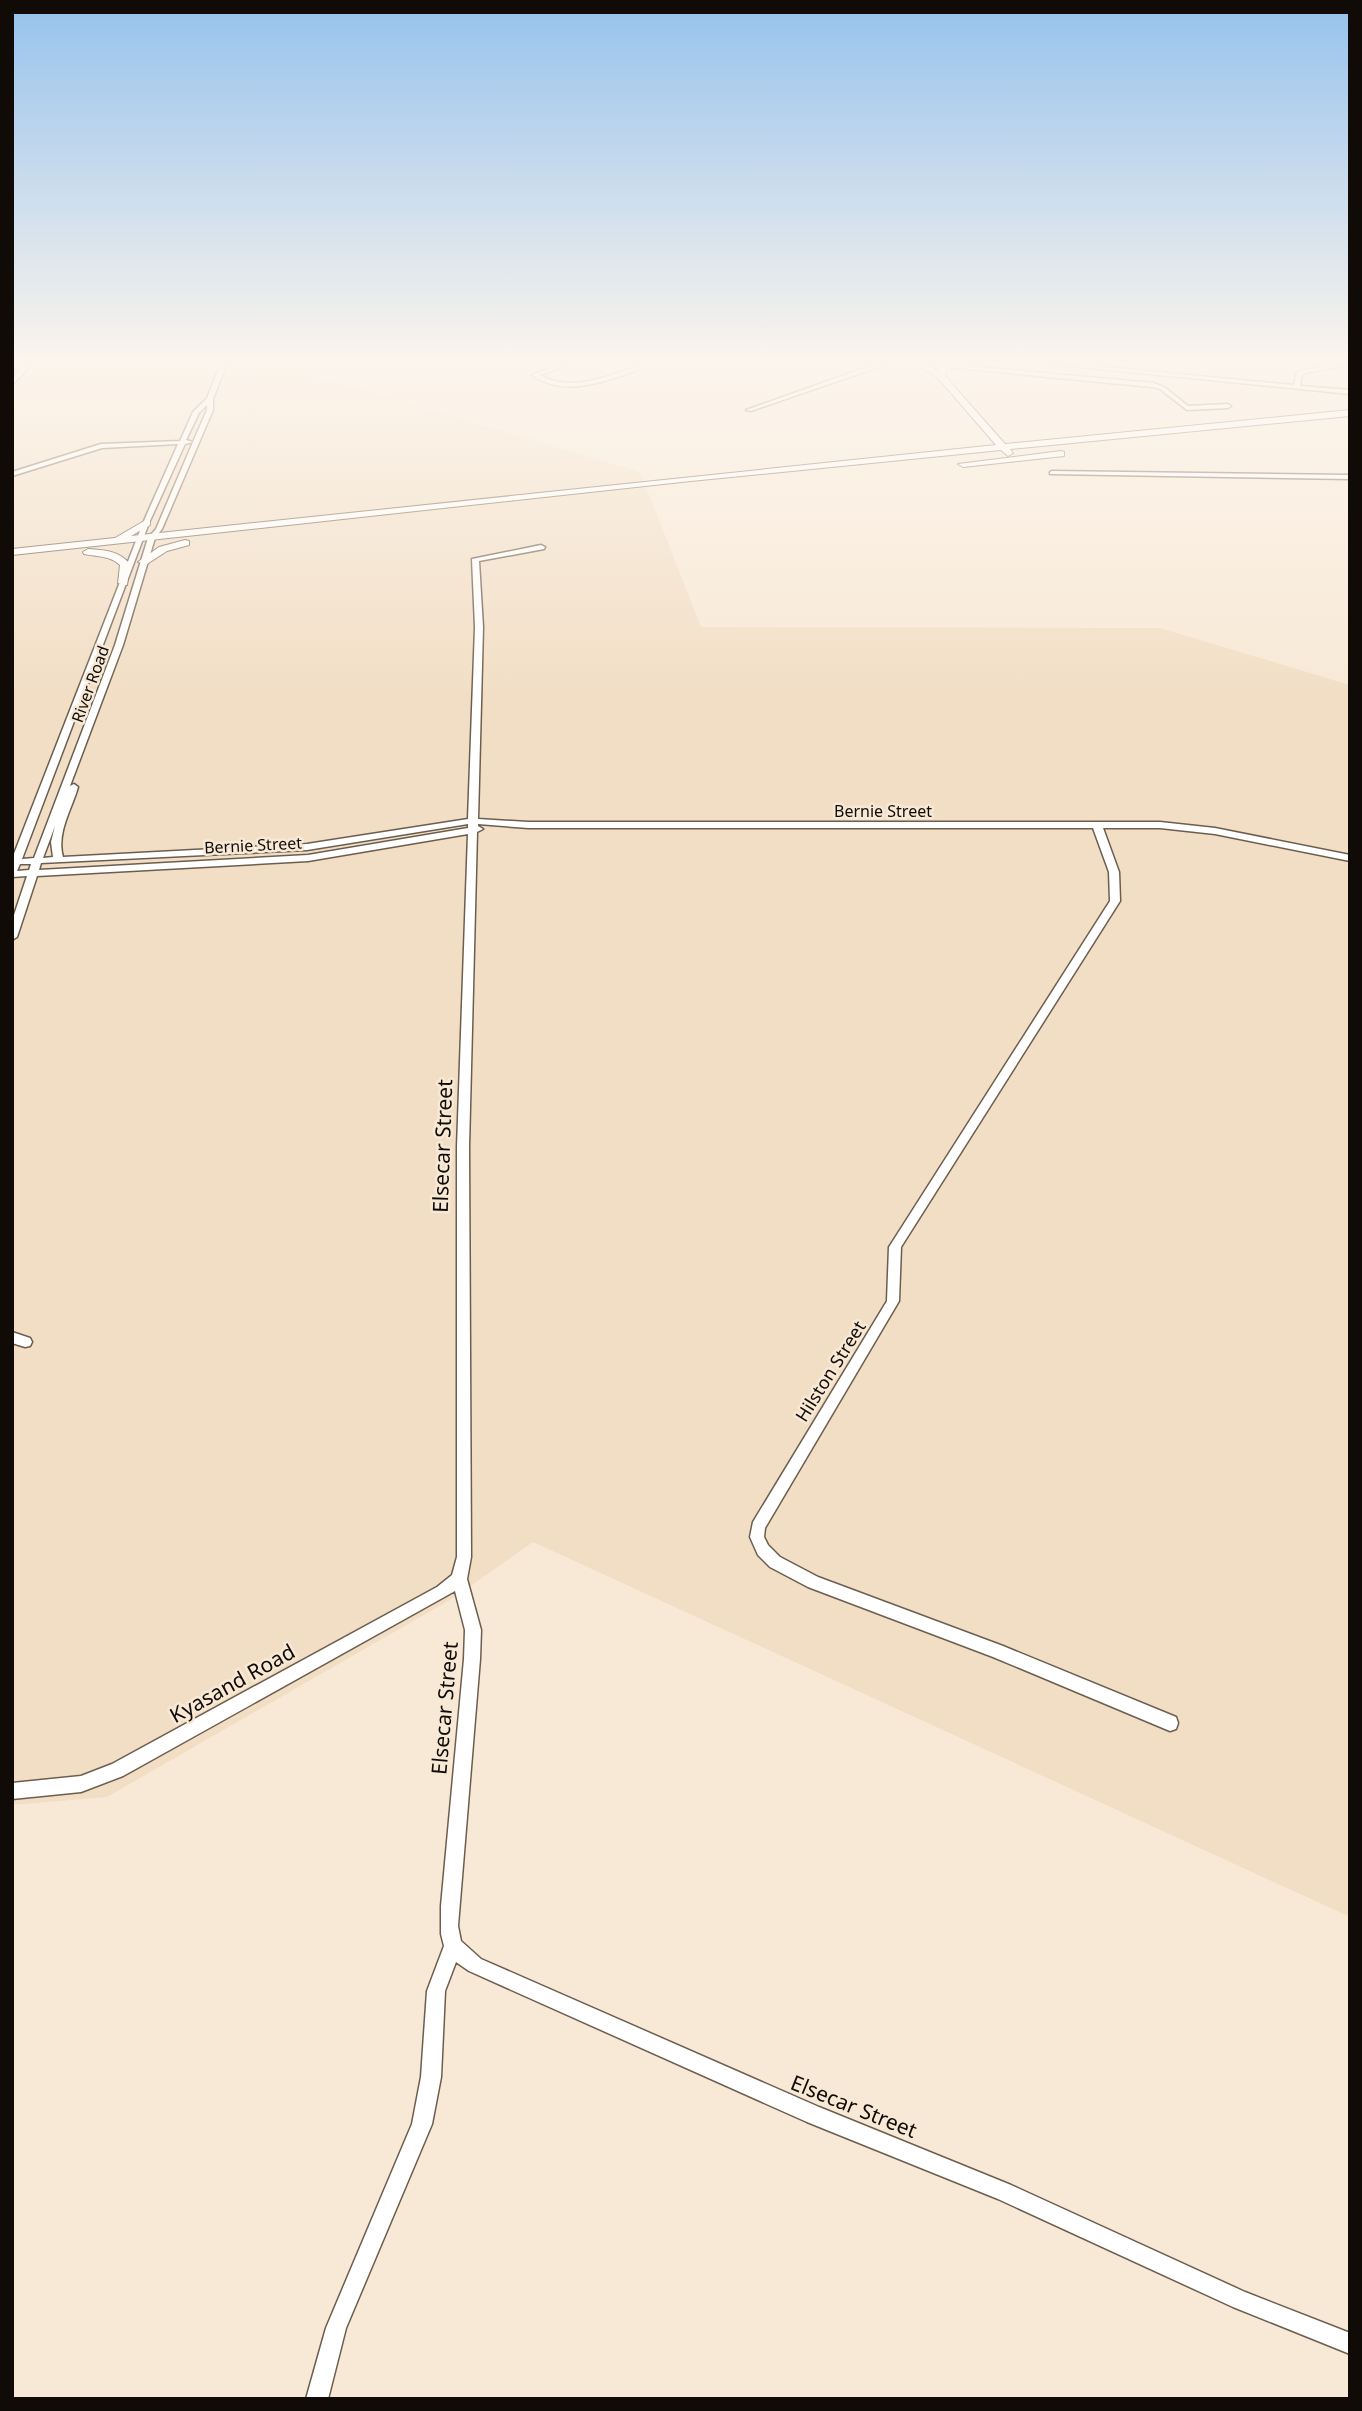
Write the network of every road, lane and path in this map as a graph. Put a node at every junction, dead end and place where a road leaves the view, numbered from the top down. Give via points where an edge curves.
1 (39, 472) edge
2 (170, 472) edge
3 (182, 472) edge
4 (778, 472) edge
5 (1052, 473) dead end
6 (1350, 477) edge
7 (12, 480) edge
8 (637, 496) dead end
9 (146, 523) junction
10 (148, 540) junction
11 (191, 541) junction
12 (541, 547) dead end
13 (79, 549) junction
14 (12, 552) edge
15 (12, 558) edge
16 (143, 562) junction
17 (123, 583) junction
18 (73, 769) junction
19 (492, 824) joint
20 (1097, 825) junction
21 (472, 826) junction
22 (25, 840) junction
23 (12, 850) edge
24 (1350, 858) edge
25 (59, 860) junction
26 (37, 861) junction
27 (13, 868) edge
28 (33, 873) junction
29 (12, 937) edge
30 (459, 1579) junction
31 (1170, 1723) dead end
32 (12, 1791) edge
33 (453, 1947) junction
34 (1350, 2344) edge
35 (317, 2399) edge

1 - 7 street
2 - 9 street, River Road
3 - 10 street, River Road
4 - 10 main road
5 - 6 street
8 - 11 main road
9 - 10 street, River Road
9 - 13 main road via 125,536
10 - 11 main road
10 - 13 main road
10 - 16 street, River Road
10 - 17 street, River Road
11 - 16 main road via 163,549
12 - 21 street, Elsecar Street via 476,559 480,627
13 - 14 main road
13 - 15 main road
13 - 17 main road via 122,560
16 - 18 street, River Road via 119,645
17 - 22 street, River Road
18 - 25 street via 73,794 55,840
18 - 26 street, River Road
19 - 20 street, Bernie Street
19 - 21 street, Bernie Street
20 - 24 street, Bernie Street via 1174,826
20 - 31 street, Hilston Street via 1114,872 1115,901 895,1247 893,1301 782,1484 757,1537 762,1550 775,1562 813,1582
21 - 25 street, Bernie Street via 307,847
21 - 28 street, Bernie Street via 295,859
21 - 30 street, Elsecar Street via 463,1147 464,1557
22 - 23 street
22 - 27 street, River Road
25 - 26 street, Bernie Street
26 - 27 street, Bernie Street
26 - 28 street, River Road
27 - 28 street, Bernie Street
28 - 29 street, River Road
30 - 32 street, Kyasand Road via 117,1770 80,1784
30 - 33 street, Elsecar Street via 474,1630 448,1928
33 - 34 street, Elsecar Street via 475,1965 802,2110 1004,2192 1240,2300
33 - 35 street via 436,1991 431,2077 422,2124 336,2328

